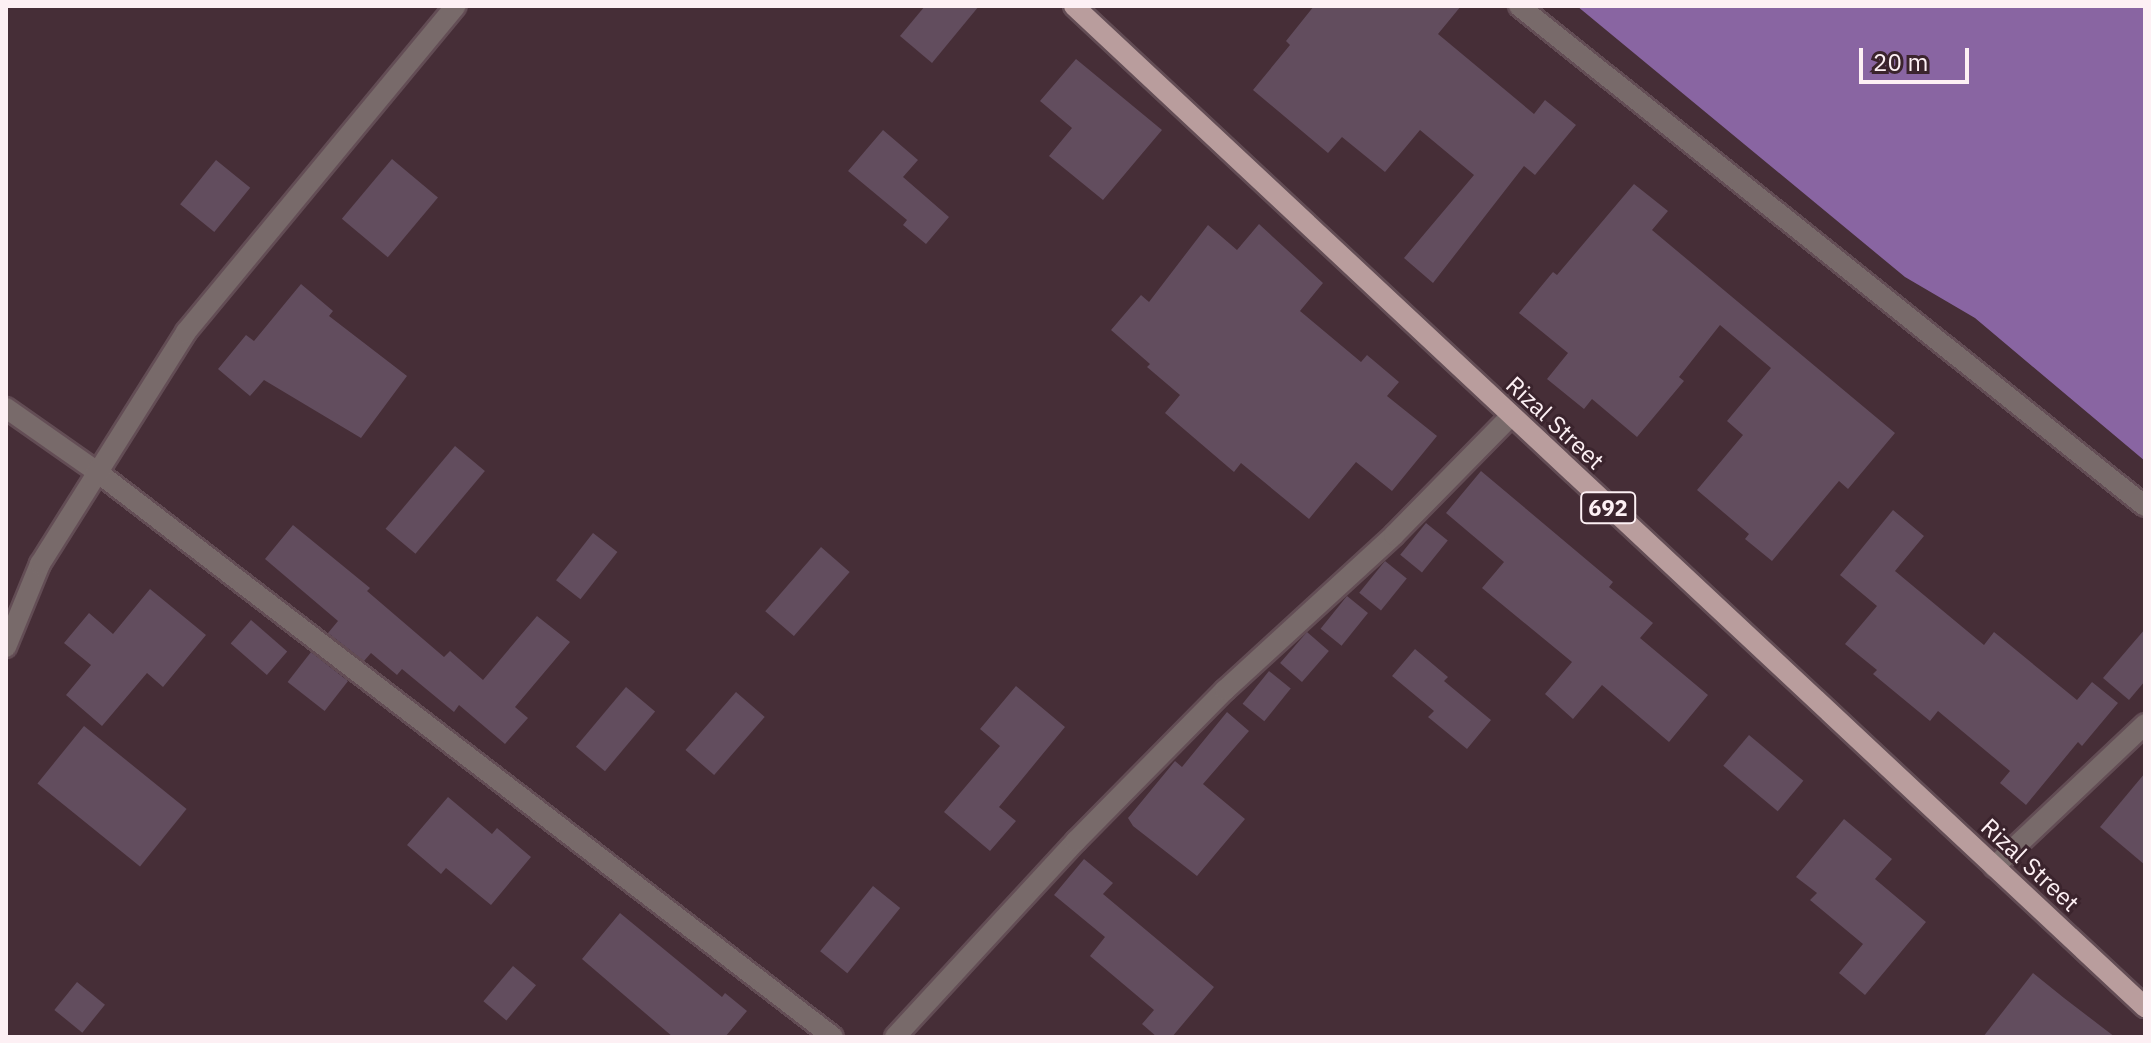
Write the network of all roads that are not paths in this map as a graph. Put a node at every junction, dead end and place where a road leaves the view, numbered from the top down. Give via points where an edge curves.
1 (456, 6) edge
2 (1074, 6) edge
3 (1519, 6) edge
4 (6, 408) edge
5 (1510, 417) junction
6 (96, 471) junction
7 (2145, 506) edge
8 (6, 647) edge
9 (2145, 724) edge
10 (1994, 867) junction
11 (2145, 1007) edge
12 (833, 1037) edge
13 (895, 1037) edge

1 - 6 street via 186,332
2 - 5 main road, Rizal Street / 692
3 - 7 street
4 - 6 street
5 - 10 main road, Rizal Street / 692
5 - 13 street via 1394,535 1225,690
6 - 8 street via 40,564
6 - 12 street
9 - 10 street
10 - 11 main road, Rizal Street / 692

